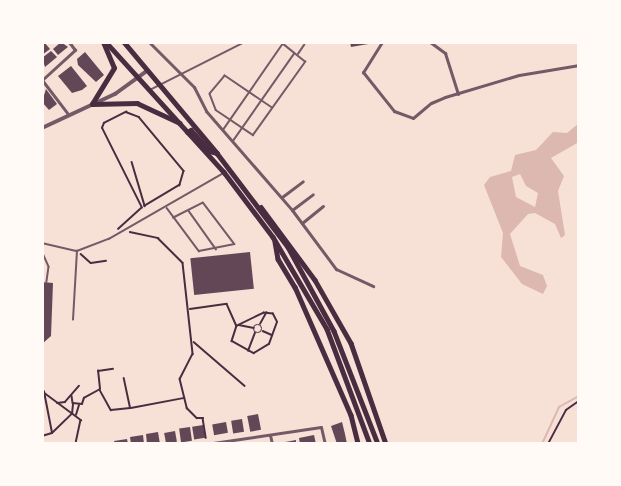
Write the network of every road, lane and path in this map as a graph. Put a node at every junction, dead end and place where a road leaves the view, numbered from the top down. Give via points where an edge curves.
1 (69, 42) edge
2 (105, 42) edge
3 (124, 42) edge
4 (149, 42) edge
5 (245, 42) edge
6 (382, 42) edge
7 (430, 42) edge
8 (284, 43) edge
9 (304, 45) dead end
10 (296, 54) junction
11 (579, 65) edge
12 (147, 71) junction
13 (181, 76) junction
14 (138, 78) junction
15 (42, 80) edge
16 (160, 85) junction
17 (150, 90) junction
18 (248, 91) junction
19 (458, 94) junction
20 (261, 101) junction
21 (92, 104) junction
22 (272, 108) junction
23 (68, 114) junction
24 (229, 120) junction
25 (181, 124) junction
26 (42, 128) edge
27 (241, 129) junction
28 (222, 130) junction
29 (187, 132) junction
30 (233, 142) junction
31 (217, 153) junction
32 (132, 162) dead end
33 (224, 172) junction
34 (303, 181) dead end
35 (313, 194) dead end
36 (282, 197) junction
37 (257, 204) junction
38 (323, 206) dead end
39 (143, 207) junction
40 (166, 207) junction
41 (189, 210) junction
42 (292, 210) junction
43 (174, 218) junction
44 (302, 222) junction
45 (127, 233) dead end
46 (273, 237) junction
47 (109, 238) junction
48 (42, 243) edge
49 (217, 249) junction
50 (77, 250) junction
51 (42, 251) edge
52 (106, 261) dead end
53 (46, 282) dead end
54 (373, 286) dead end
55 (189, 309) junction
56 (266, 313) junction
57 (73, 320) dead end
58 (237, 325) junction
59 (260, 325) junction
60 (255, 330) junction
61 (262, 330) junction
62 (273, 336) junction
63 (193, 341) junction
64 (248, 352) junction
65 (113, 369) dead end
66 (124, 379) dead end
67 (79, 386) dead end
68 (245, 386) dead end
69 (100, 389) junction
70 (43, 391) edge
71 (72, 396) junction
72 (184, 398) junction
73 (42, 401) edge
74 (579, 401) edge
75 (56, 403) junction
76 (73, 403) junction
77 (79, 404) junction
78 (130, 408) junction
79 (72, 414) junction
80 (75, 416) junction
81 (52, 433) junction
82 (270, 435) junction
83 (42, 436) edge
84 (76, 444) edge
85 (206, 444) edge
86 (272, 444) edge
87 (325, 444) edge
88 (358, 444) edge
89 (370, 444) edge
90 (378, 444) edge
91 (386, 444) edge
92 (548, 444) edge

1 - 15 street via 75,50
2 - 14 main road
2 - 21 main road via 114,68
3 - 12 main road
4 - 13 street
5 - 13 lane
6 - 19 street via 363,72 394,111 418,117 431,103
7 - 19 street via 445,53
8 - 10 lane
8 - 18 lane
9 - 10 lane
10 - 20 lane
10 - 22 lane via 305,62
11 - 19 street via 519,75
12 - 14 street
12 - 16 main road
13 - 16 lane
13 - 28 street via 198,92 204,108
14 - 17 main road
14 - 21 street
15 - 23 street
16 - 17 lane
16 - 31 main road
17 - 25 main road
18 - 20 lane
18 - 24 lane
18 - 24 lane via 225,76 210,94 216,110
20 - 22 lane
20 - 27 lane
21 - 23 street
21 - 25 main road via 137,103
22 - 27 lane via 253,135
23 - 26 street
24 - 27 lane
24 - 28 lane
25 - 29 main road
27 - 30 lane
28 - 30 street
29 - 31 main road via 191,130 208,150
29 - 33 main road
30 - 36 street
31 - 37 main road
32 - 39 path
33 - 40 lane
33 - 46 main road
34 - 36 street
35 - 42 street
36 - 42 street
37 - 90 main road via 309,284 338,340
37 - 91 main road via 269,214 299,256 351,343
38 - 44 street
39 - 39 path via 102,128 104,123 126,112 139,117 184,171 180,185
39 - 47 path
40 - 43 lane
40 - 47 lane
41 - 43 lane
41 - 49 lane
41 - 49 lane via 203,203 234,244
42 - 44 street
43 - 49 lane via 199,251
44 - 54 street via 336,269
45 - 55 path via 136,230 158,238 181,257
46 - 88 main road via 278,259 299,296 351,416
46 - 89 main road via 327,329
47 - 50 lane
48 - 50 lane
50 - 52 path via 91,263
50 - 57 lane
51 - 53 lane via 49,267
55 - 58 path via 227,304
55 - 63 path
56 - 58 path
56 - 59 path
56 - 62 path via 276,319
58 - 60 path
58 - 64 path via 232,341
59 - 60 path
59 - 61 path
60 - 61 path
60 - 64 path
61 - 62 path
62 - 64 path via 261,351
63 - 68 path
63 - 72 path via 193,354 180,379
65 - 69 path via 98,371
66 - 78 path
67 - 71 path
69 - 77 path
69 - 78 path via 111,410
70 - 73 path
70 - 75 path
71 - 75 path
71 - 76 path
72 - 78 path
72 - 85 path via 190,413 203,418
73 - 81 path
74 - 92 path via 566,410
75 - 79 path
76 - 77 path
76 - 79 path
77 - 80 path
79 - 80 path
79 - 81 path
80 - 84 path via 82,423
81 - 83 path
82 - 85 street
82 - 86 street
82 - 87 street via 321,427

